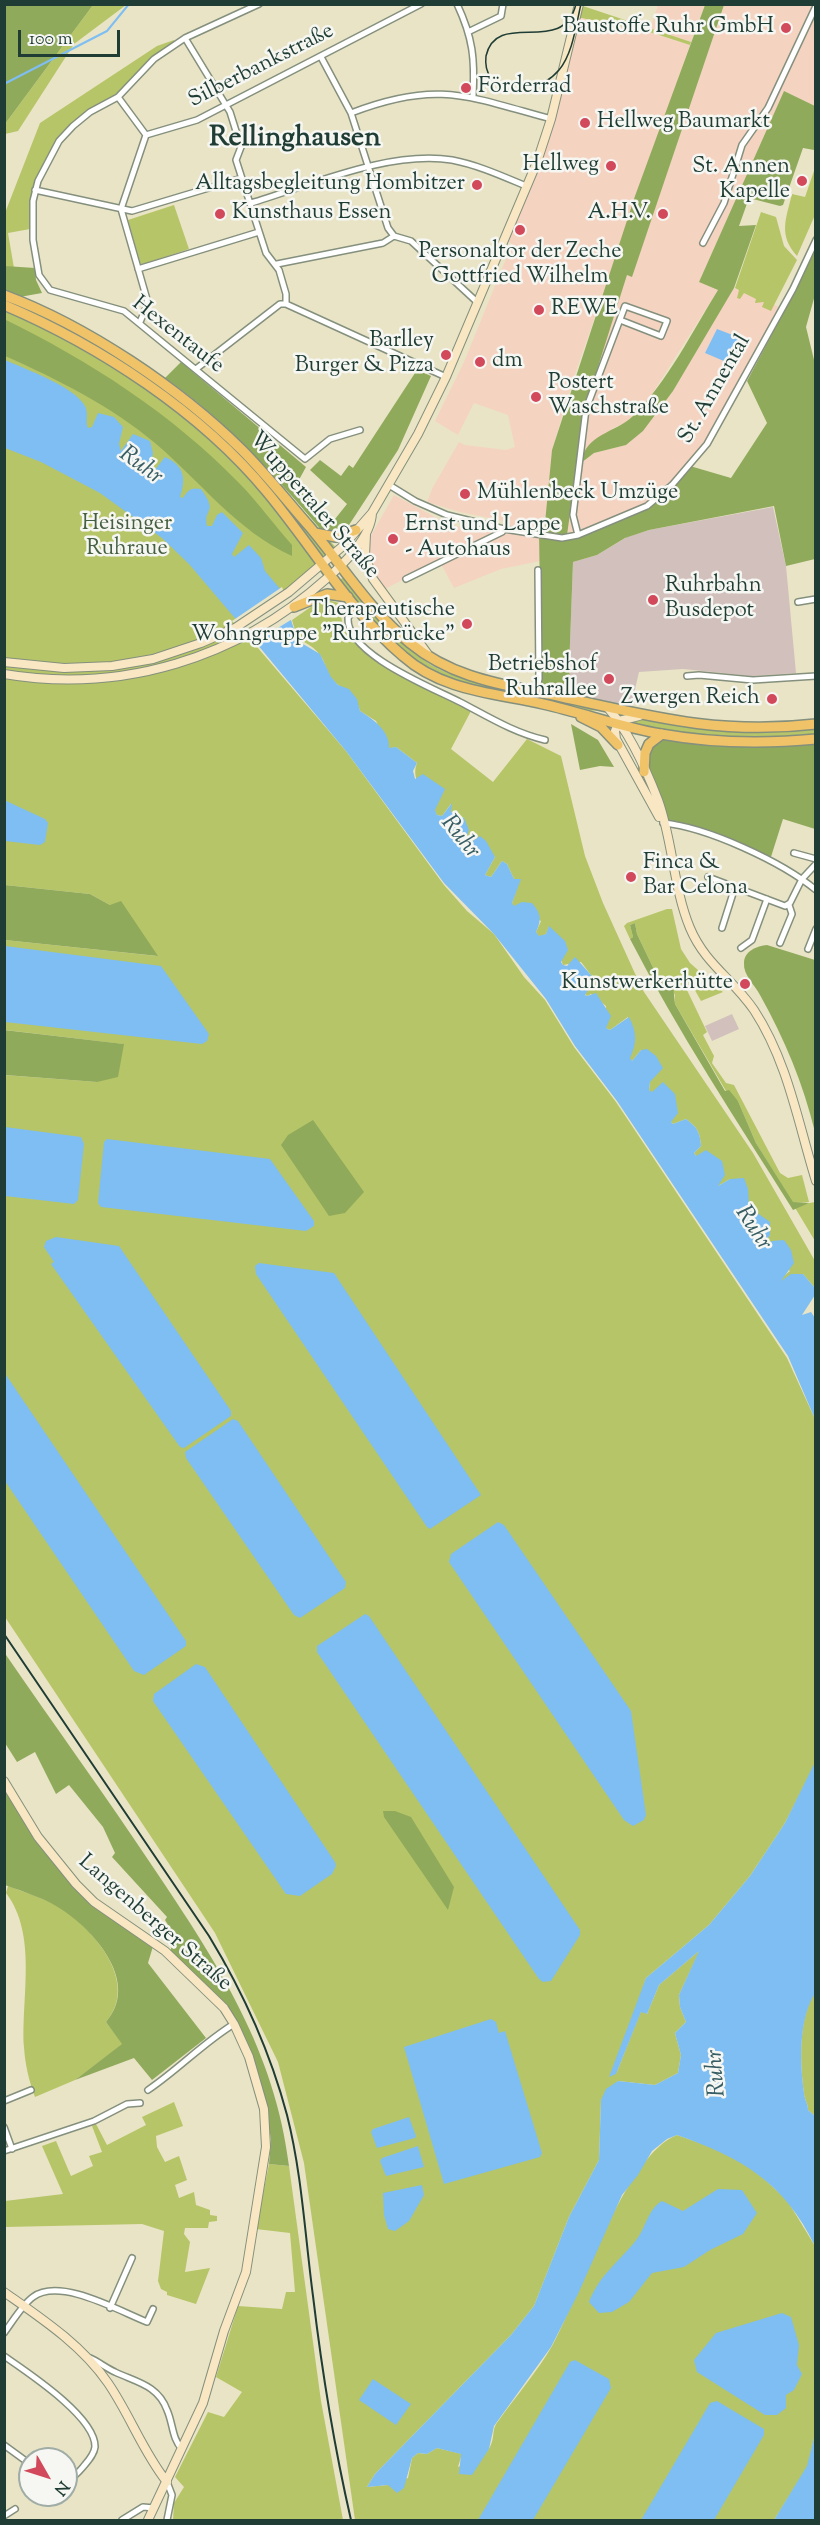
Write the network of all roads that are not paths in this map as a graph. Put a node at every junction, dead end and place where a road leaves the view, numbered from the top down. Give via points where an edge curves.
1 (259, 4) edge
2 (421, 4) edge
3 (457, 4) edge
4 (503, 4) edge
5 (579, 4) edge
6 (816, 6) edge
7 (470, 31) junction
8 (185, 38) junction
9 (321, 57) junction
10 (473, 96) junction
11 (118, 97) junction
12 (225, 106) junction
13 (351, 113) junction
14 (551, 119) junction
15 (146, 135) junction
16 (367, 167) junction
17 (242, 178) junction
18 (526, 186) junction
19 (35, 190) junction
20 (251, 203) junction
21 (121, 209) junction
22 (259, 232) junction
23 (394, 236) junction
24 (816, 240) edge
25 (704, 243) dead end
26 (277, 264) junction
27 (138, 269) junction
28 (4, 295) edge
29 (477, 302) junction
30 (286, 304) junction
31 (4, 305) edge
32 (620, 320) junction
33 (140, 322) junction
34 (196, 369) junction
35 (446, 377) junction
36 (360, 430) dead end
37 (389, 485) junction
38 (372, 513) junction
39 (504, 529) junction
40 (356, 530) junction
41 (366, 532) junction
42 (315, 534) junction
43 (579, 535) junction
44 (332, 555) junction
45 (322, 564) junction
46 (341, 565) junction
47 (538, 570) dead end
48 (331, 575) junction
49 (406, 579) dead end
50 (348, 597) junction
51 (310, 598) junction
52 (816, 599) edge
53 (798, 602) dead end
54 (356, 607) junction
55 (294, 608) joint
56 (434, 661) junction
57 (4, 662) edge
58 (4, 674) edge
59 (687, 676) dead end
60 (816, 676) edge
61 (541, 693) junction
62 (606, 707) junction
63 (574, 712) junction
64 (641, 716) junction
65 (620, 723) junction
66 (816, 724) edge
67 (662, 734) junction
68 (816, 739) edge
69 (545, 740) dead end
70 (618, 745) junction
71 (645, 772) junction
72 (663, 823) junction
73 (794, 853) dead end
74 (816, 861) edge
75 (708, 877) dead end
76 (802, 879) junction
77 (735, 887) junction
78 (816, 890) edge
79 (767, 899) junction
80 (789, 905) junction
81 (722, 928) dead end
82 (816, 929) edge
83 (780, 943) dead end
84 (741, 948) dead end
85 (808, 950) dead end
86 (816, 1181) edge
87 (4, 1781) edge
88 (234, 2024) junction
89 (31, 2090) dead end
90 (148, 2090) dead end
91 (4, 2101) edge
92 (140, 2103) dead end
93 (4, 2127) edge
94 (12, 2149) junction
95 (4, 2151) edge
96 (132, 2258) dead end
97 (4, 2292) edge
98 (25, 2306) junction
99 (110, 2308) junction
100 (153, 2309) dead end
101 (4, 2333) edge
102 (4, 2355) edge
103 (85, 2356) junction
104 (4, 2445) edge
105 (182, 2450) junction
106 (18, 2455) edge
107 (78, 2472) edge
108 (166, 2482) junction
109 (154, 2508) junction
110 (15, 2510) dead end
111 (4, 2516) edge
112 (122, 2520) edge
113 (147, 2520) edge
114 (167, 2520) edge

1 - 8 street, Hexentaufe
2 - 9 street, Silberbankstraße
3 - 7 street
4 - 7 street via 501,16
5 - 14 main road
6 - 25 street via 768,108 742,145 724,203
7 - 10 street via 475,63
8 - 11 street, Hexentaufe via 154,58
8 - 12 street
9 - 12 street, Silberbankstraße
9 - 13 street
10 - 13 street via 412,94
10 - 14 street
11 - 15 street
11 - 19 street, Hexentaufe via 73,126 47,162
12 - 15 street, Silberbankstraße via 197,120
12 - 17 street via 241,147 236,160
13 - 16 street
14 - 18 main road
15 - 21 street
16 - 18 street via 402,160 439,159 474,165
16 - 20 street
16 - 23 street via 384,222
17 - 20 street
17 - 21 street via 132,211
18 - 29 main road
19 - 21 street
19 - 33 street, Hexentaufe via 33,240 44,285 124,311
20 - 22 street
21 - 27 street
22 - 26 street via 266,254
22 - 27 street
23 - 26 street via 383,243
23 - 29 street via 411,241
24 - 43 street, St. Annental via 707,444 647,506
26 - 30 street
27 - 33 street via 148,303
28 - 42 main road, Wuppertaler Straße via 97,340 202,415 242,450
29 - 35 main road
30 - 34 street via 280,304
30 - 35 street
31 - 45 main road, Wuppertaler Straße via 93,349 197,423 252,475
32 - 32 street via 625,306 667,321 661,336
32 - 43 street via 586,409 573,515
33 - 34 street, Hexentaufe
34 - 36 street, Hexentaufe via 305,459 330,439
35 - 37 main road
37 - 38 main road
37 - 39 street, St. Annental via 447,515
38 - 40 main road
38 - 41 main road
39 - 43 street, St. Annental via 562,538
39 - 49 street
40 - 42 main road via 336,537
40 - 44 main road
41 - 46 main road
41 - 56 main road via 365,556 373,579
42 - 44 main road, Wuppertaler Straße
44 - 45 main road
44 - 46 main road, Wuppertaler Straße
45 - 48 main road, Wuppertaler Straße
45 - 57 main road via 235,628 175,653 112,666 38,667
46 - 48 main road
46 - 56 main road, Wuppertaler Straße via 392,628
47 - 61 street
48 - 50 main road, Wuppertaler Straße
48 - 51 main road
50 - 51 main road via 330,594
50 - 54 main road, Wuppertaler Straße
51 - 55 main road
52 - 53 street
54 - 63 main road, Wuppertaler Straße via 404,658 427,673 463,688
54 - 69 street via 348,618 351,630 367,649 393,668 519,733
55 - 58 main road via 241,640 181,663 115,677 37,678
56 - 61 main road, Wuppertaler Straße via 468,677
59 - 60 street via 753,680
61 - 62 main road, Wuppertaler Straße
62 - 64 main road, Wuppertaler Straße
62 - 65 main road
63 - 65 main road, Wuppertaler Straße
63 - 70 main road via 601,727
64 - 65 main road
64 - 66 main road, Wuppertaler Straße via 714,727
65 - 67 main road, Wuppertaler Straße
65 - 70 main road via 615,731
65 - 71 main road
67 - 68 main road, Wuppertaler Straße via 750,742
67 - 71 main road via 649,744
70 - 72 main road
71 - 72 main road
72 - 76 street via 688,827 772,861
72 - 86 main road via 689,926 708,962 754,1010 774,1048 794,1097
73 - 74 street
74 - 76 street
75 - 77 street
76 - 78 street
76 - 80 street
77 - 79 street
77 - 81 street
79 - 80 street
79 - 84 street via 752,940
80 - 83 street via 792,914
82 - 85 street
87 - 88 main road, Langenberger Straße via 38,1837 76,1884 94,1902 165,1951 218,2001
88 - 90 street
88 - 105 main road, Langenberger Straße via 260,2091 266,2147 246,2272 206,2395
89 - 91 street
92 - 94 street via 127,2104 94,2121
93 - 94 street
94 - 95 street
96 - 99 street
97 - 98 main road
98 - 99 street via 38,2294 59,2289
98 - 101 street
98 - 103 main road
99 - 100 street via 147,2322
102 - 107 street via 59,2397 91,2432 93,2454
103 - 105 street via 147,2385 163,2400
103 - 108 main road via 117,2397
104 - 106 street
105 - 108 main road, Langenberger Straße
108 - 109 main road, Langenberger Straße
108 - 114 street via 172,2495
109 - 112 street via 143,2507
109 - 113 main road, Langenberger Straße
110 - 111 street

